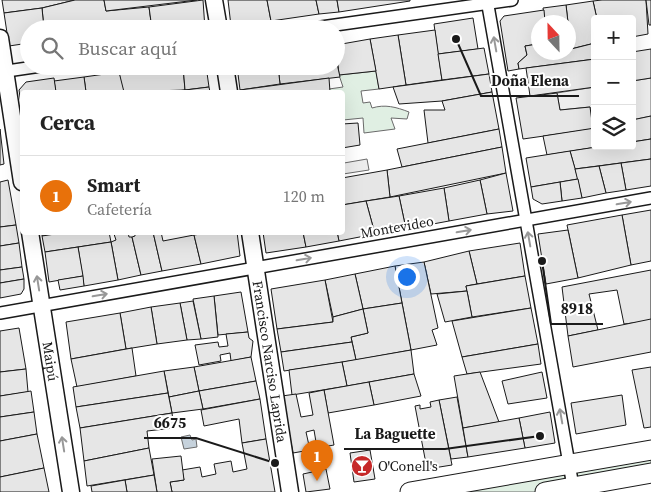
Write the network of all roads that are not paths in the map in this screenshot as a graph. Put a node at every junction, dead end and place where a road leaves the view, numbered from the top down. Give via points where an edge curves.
1 (214, 0) edge
2 (512, 0) edge
3 (487, 2) edge
4 (217, 20) edge
5 (345, 23) edge
6 (0, 38) edge
7 (20, 69) edge
8 (3, 72) edge
9 (226, 75) edge
10 (229, 90) edge
11 (20, 170) edge
12 (651, 198) edge
13 (526, 220) junction
14 (30, 235) edge
15 (250, 235) edge
16 (256, 268) junction
17 (42, 306) junction
18 (0, 313) edge
19 (651, 450) edge
20 (569, 464) junction
21 (651, 473) edge
22 (574, 490) edge
23 (71, 492) edge
24 (290, 492) edge
25 (410, 492) edge
26 (545, 492) edge

1 - 4 main road
2 - 3 street
3 - 5 street
13 -> 3 street
6 - 8 main road
7 - 8 street
8 - 11 main road
9 - 10 main road
13 -> 12 street, Montevideo
16 -> 13 street, Montevideo
20 -> 13 street
17 -> 14 main road, Maipú
15 - 16 main road, Francisco Narciso Laprida
17 -> 16 street, Montevideo
16 - 24 main road, Francisco Narciso Laprida
17 - 18 street, Montevideo
23 -> 17 main road, Maipú
19 - 20 main road
20 - 22 street
20 - 25 main road
21 - 22 main road
22 - 26 main road

